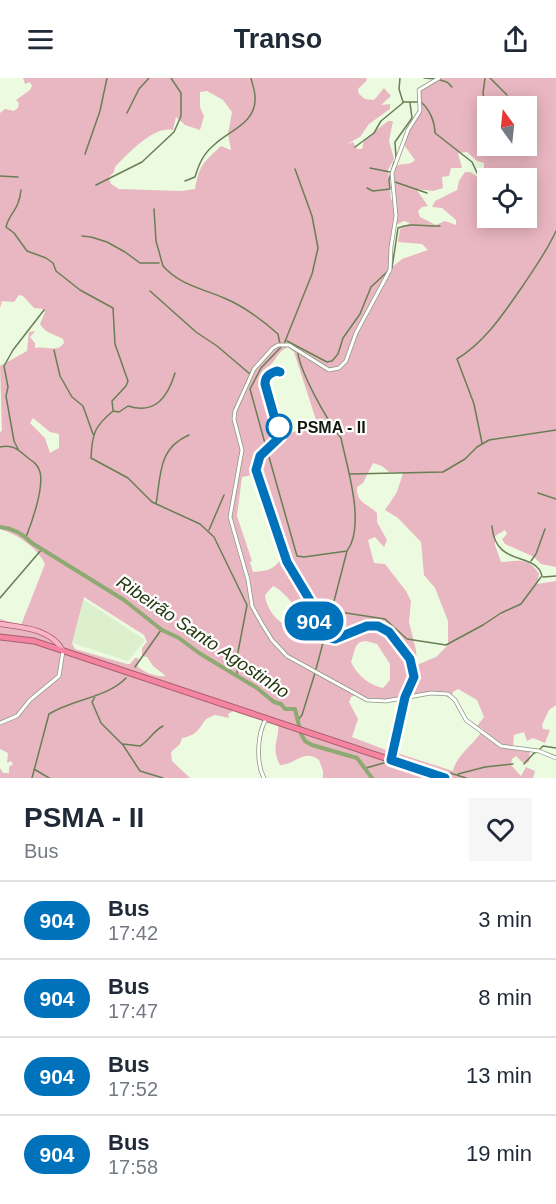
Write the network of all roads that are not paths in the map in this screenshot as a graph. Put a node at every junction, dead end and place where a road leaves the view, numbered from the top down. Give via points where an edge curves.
1 (439, 78) edge
2 (0, 624) edge
3 (0, 637) edge
4 (63, 651) junction
5 (405, 697) junction
6 (267, 718) junction
7 (0, 723) edge
8 (556, 758) edge
9 (391, 760) junction
10 (264, 778) edge
11 (445, 778) edge

1 - 5 street via 419,90 420,111 408,130 392,174 396,216 391,268 356,333 346,361 329,370 294,347 282,344 273,348 254,369 234,416 242,450 230,517 252,606 272,640 287,656 367,700
2 - 4 main road via 51,637
3 - 4 highway via 22,638
4 - 6 highway
4 - 7 street via 59,676 17,716
5 - 8 street via 448,694 466,720 501,746 539,751
5 - 9 street
6 - 9 highway
6 - 10 street via 260,740 260,769
9 - 11 highway

